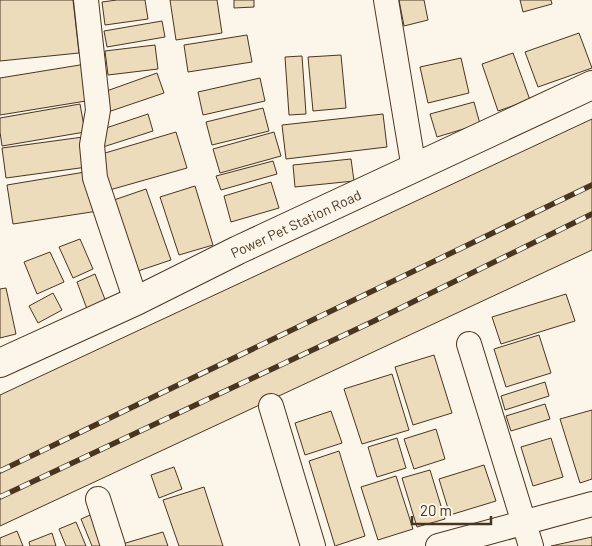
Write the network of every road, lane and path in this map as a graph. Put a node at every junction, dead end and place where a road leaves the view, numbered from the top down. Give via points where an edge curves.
1 (86, 0) edge
2 (386, 0) edge
3 (592, 85) edge
4 (414, 169) junction
5 (136, 301) junction
6 (469, 344) dead end
7 (0, 363) edge
8 (271, 406) dead end
9 (98, 499) dead end
10 (592, 504) edge
11 (524, 523) junction
12 (113, 546) edge
13 (313, 546) edge
14 (438, 546) edge
15 (531, 546) edge

1 - 5 street via 98,110 92,145 96,178
2 - 4 street
3 - 4 street, Power Pet Station Road
4 - 5 street, Power Pet Station Road
5 - 7 street, Power Pet Station Road
6 - 11 street
8 - 13 street
9 - 12 street
10 - 11 street
11 - 14 street
11 - 15 street

